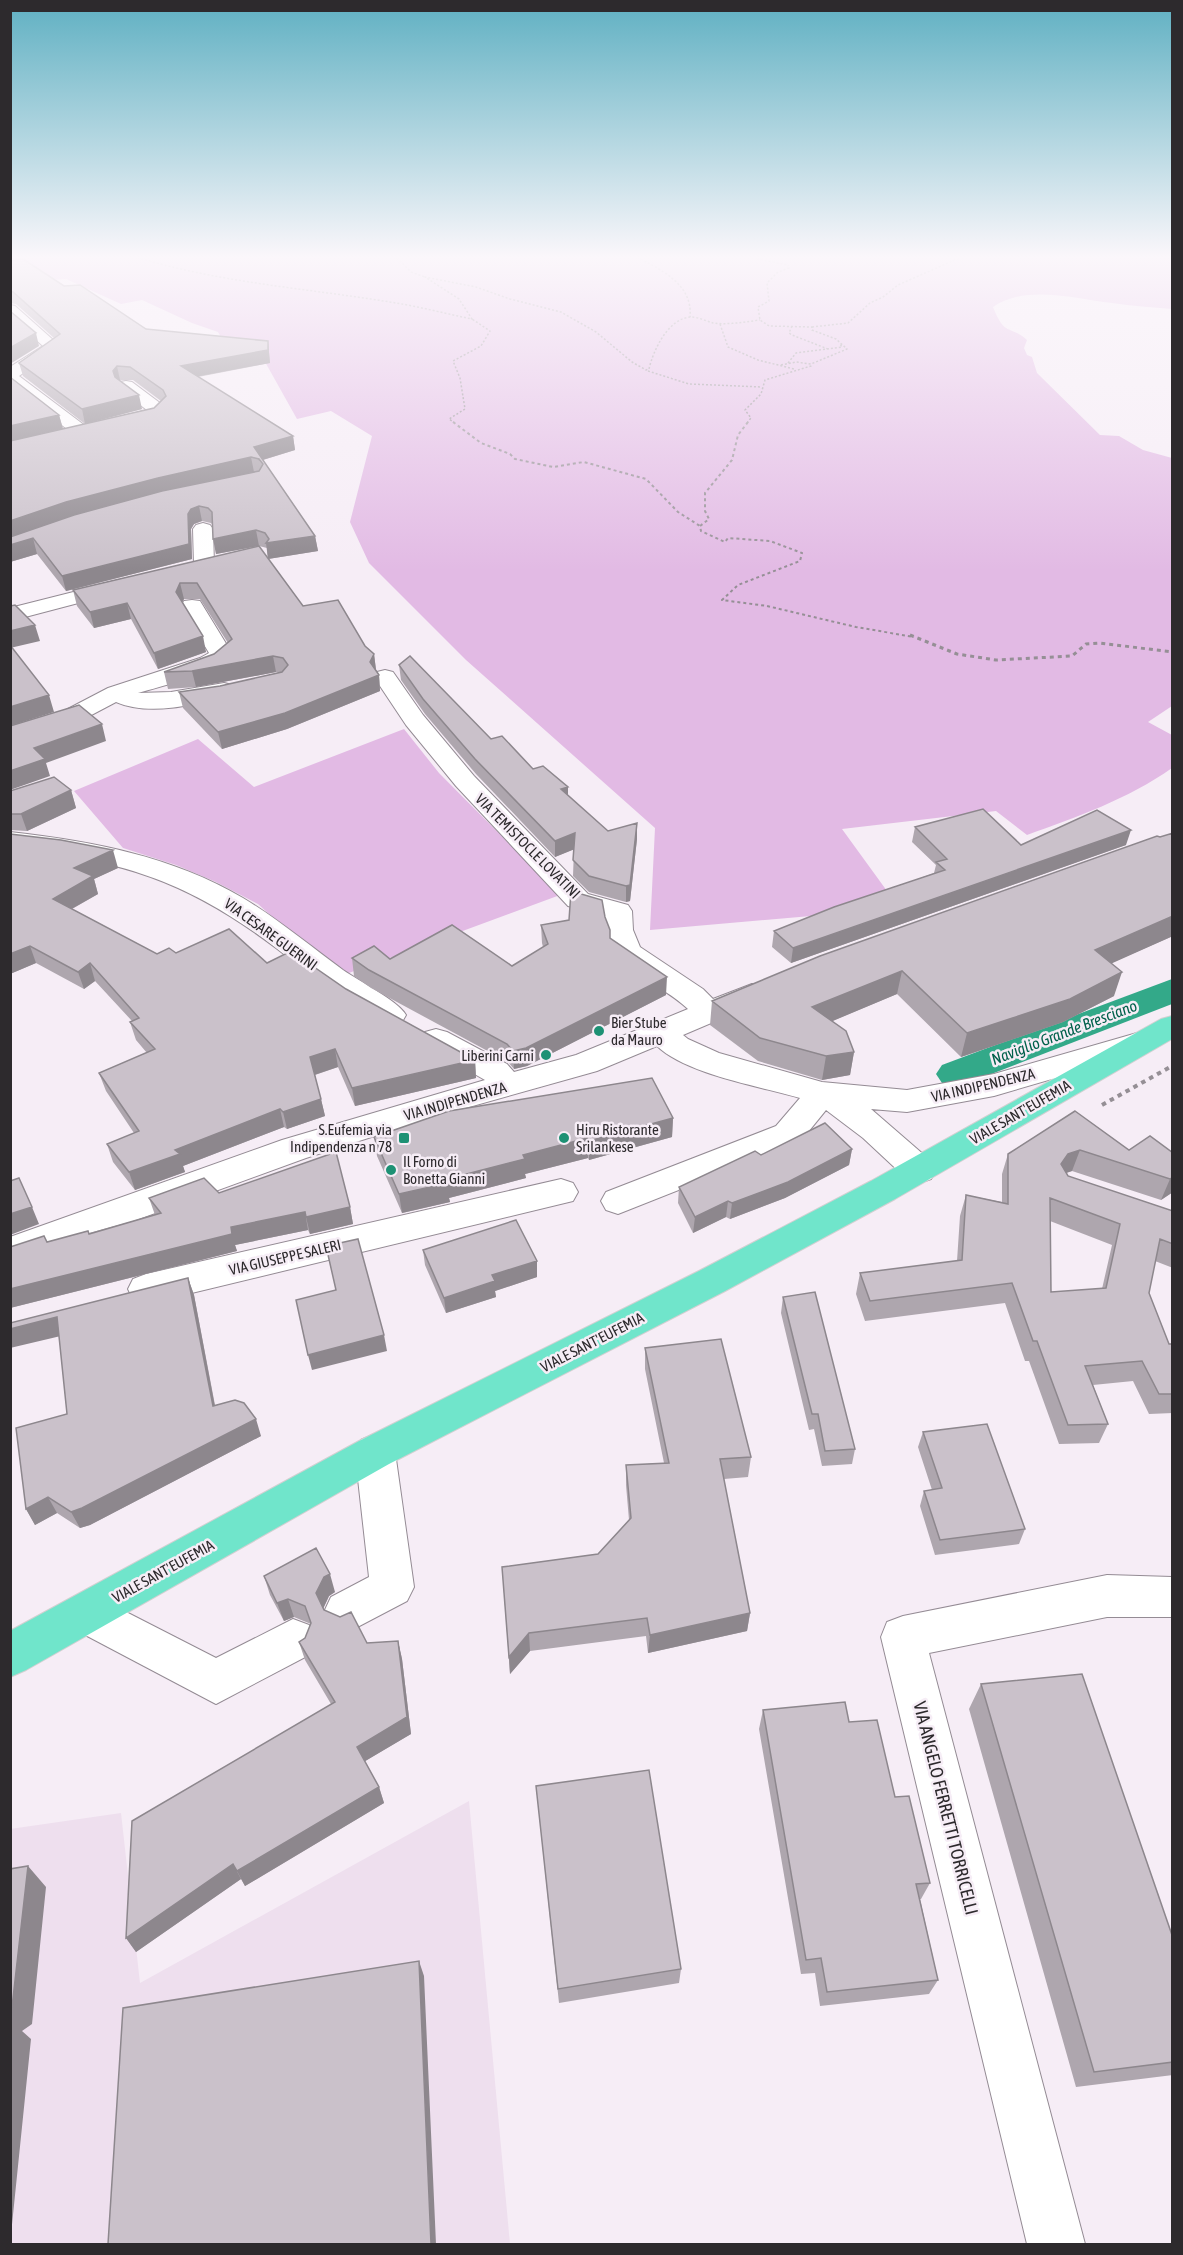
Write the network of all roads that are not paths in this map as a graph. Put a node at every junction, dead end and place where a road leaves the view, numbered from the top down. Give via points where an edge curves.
1 (33, 360) edge
2 (10, 375) edge
3 (126, 386) edge
4 (61, 416) junction
5 (41, 421) edge
6 (82, 432) junction
7 (61, 437) edge
8 (203, 529) dead end
9 (226, 561) edge
10 (204, 565) junction
11 (182, 571) edge
12 (136, 583) edge
13 (192, 606) dead end
14 (10, 615) edge
15 (385, 677) dead end
16 (240, 687) edge
17 (116, 693) junction
18 (10, 736) edge
19 (10, 840) edge
20 (774, 984) edge
21 (710, 1012) junction
22 (1173, 1026) edge
23 (662, 1033) junction
24 (1140, 1044) junction
25 (507, 1086) junction
26 (822, 1093) junction
27 (919, 1170) junction
28 (561, 1192) dead end
29 (618, 1201) dead end
30 (10, 1252) edge
31 (119, 1296) edge
32 (375, 1452) junction
33 (1173, 1597) edge
34 (346, 1612) edge
35 (87, 1613) junction
36 (293, 1640) dead end
37 (10, 1655) edge
38 (1056, 2244) edge

1 - 2 street
2 - 4 street
3 - 6 street via 158,410 150,417
4 - 5 street
4 - 6 street
6 - 7 street
8 - 10 street
9 - 10 street
10 - 11 street
12 - 14 street
13 - 17 street via 222,655
15 - 21 street, VIA TEMISTOCLE LOVATINI via 414,720 465,781 578,900 618,912 619,930 628,952
16 - 17 street via 170,700 128,701
17 - 18 street via 72,716
19 - 25 street, VIA CESARE GUERINI via 121,857 186,878 234,905 358,997 496,1072
20 - 21 street, VIA INDIPENDENZA
21 - 23 street, VIA INDIPENDENZA
22 - 24 main road, VIALE SANT'EUFEMIA
23 - 25 street, VIA INDIPENDENZA via 586,1063
23 - 26 street, VIA INDIPENDENZA via 677,1047 708,1061
24 - 26 street, VIA INDIPENDENZA via 994,1085 907,1101
24 - 27 main road, VIALE SANT'EUFEMIA
25 - 30 street, VIA INDIPENDENZA via 294,1149
26 - 27 street, VIA INDIPENDENZA via 850,1109
26 - 29 street via 788,1134
27 - 32 main road, VIALE SANT'EUFEMIA via 712,1281
28 - 31 street, VIA GIUSEPPE SALERI
32 - 34 street via 392,1587
32 - 35 main road, VIALE SANT'EUFEMIA
33 - 38 street, VIA ANGELO FERRETTI TORRICELLI via 1107,1596 903,1637
35 - 36 street via 216,1682
35 - 37 main road, VIALE SANT'EUFEMIA

